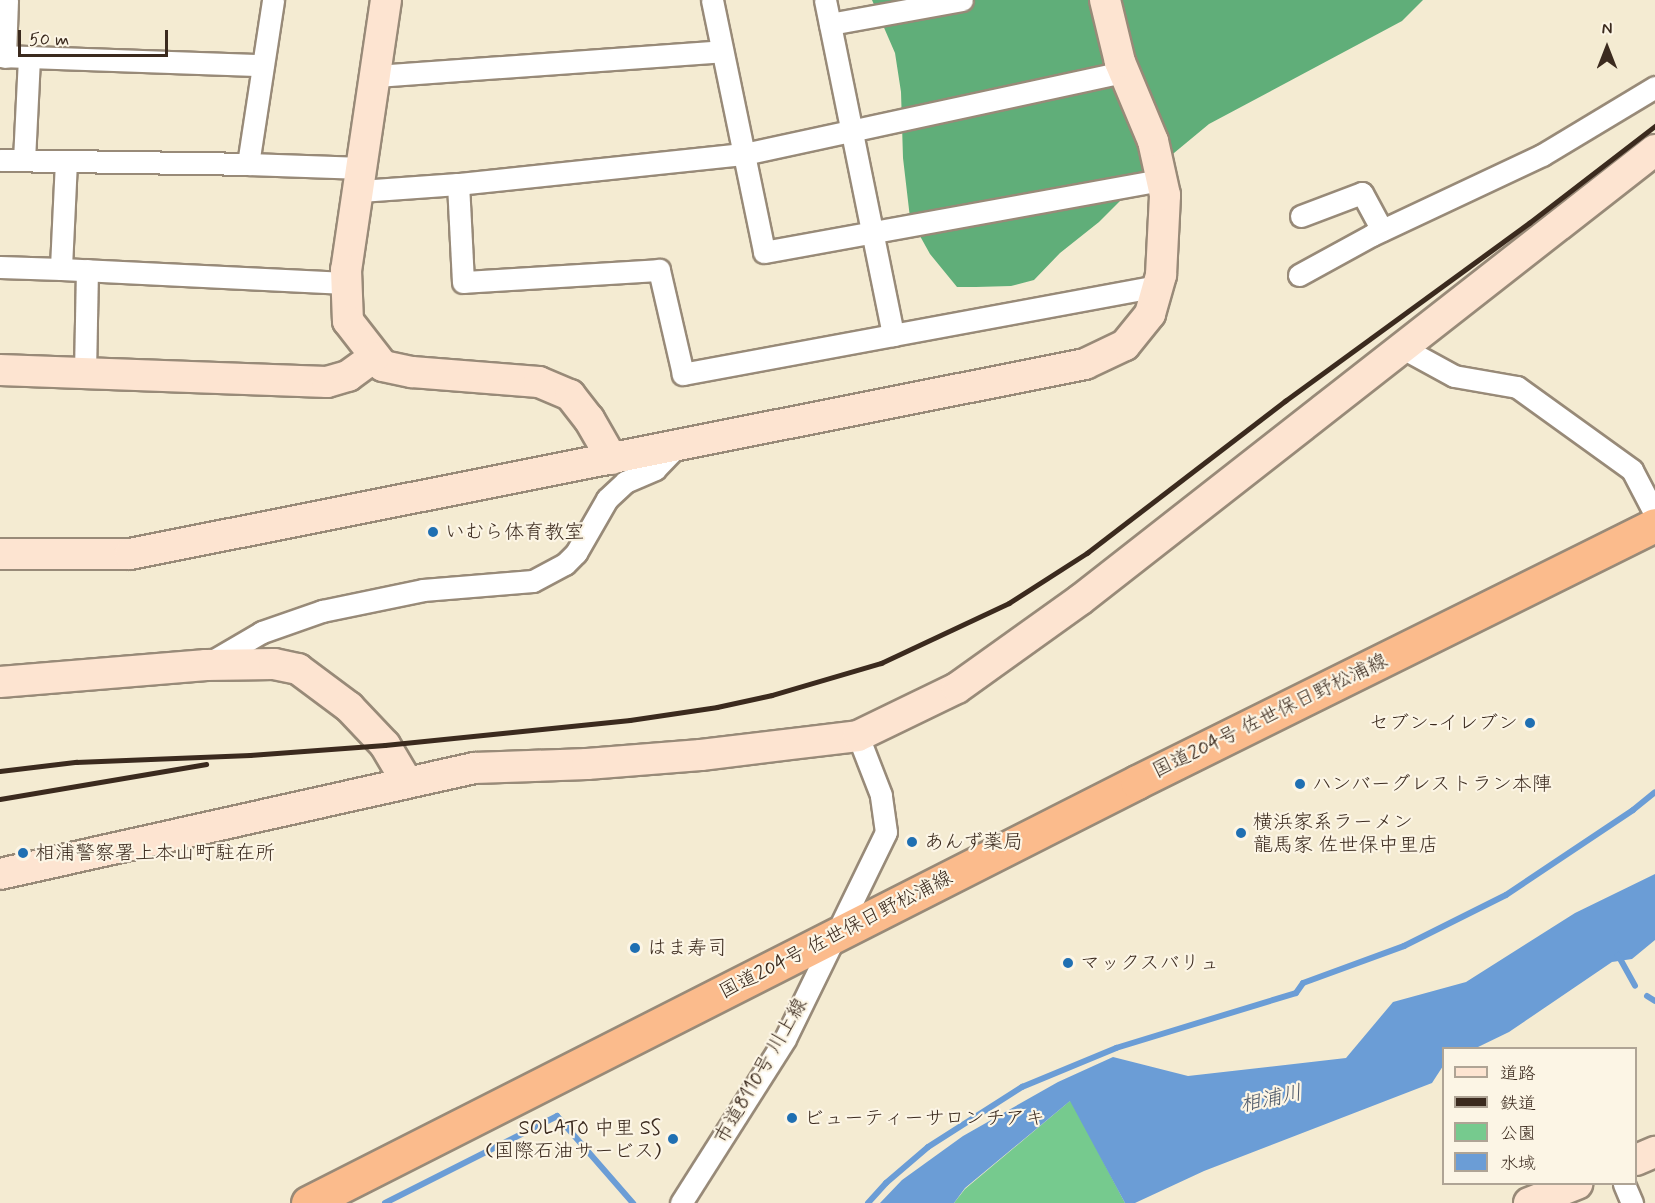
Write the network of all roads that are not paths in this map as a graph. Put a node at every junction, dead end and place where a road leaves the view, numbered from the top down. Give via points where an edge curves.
1 (7, 0) edge
2 (273, 0) edge
3 (386, 0) edge
4 (712, 0) edge
5 (825, 0) edge
6 (962, 0) edge
7 (1106, 0) edge
8 (830, 24) junction
9 (722, 51) junction
10 (3, 56) edge
11 (29, 57) junction
12 (263, 65) junction
13 (1124, 72) junction
14 (376, 76) junction
15 (1655, 87) edge
16 (852, 132) junction
17 (1655, 150) edge
18 (744, 154) junction
19 (0, 160) edge
20 (24, 160) junction
21 (66, 161) junction
22 (248, 164) junction
23 (361, 180) junction
24 (1161, 180) junction
25 (458, 184) junction
26 (1301, 216) dead end
27 (1382, 230) junction
28 (872, 232) junction
29 (0, 267) edge
30 (61, 269) junction
31 (87, 270) junction
32 (1299, 275) dead end
33 (346, 282) junction
34 (1158, 286) junction
35 (893, 335) junction
36 (1401, 347) junction
37 (374, 357) junction
38 (0, 370) edge
39 (85, 373) junction
40 (677, 446) junction
41 (612, 459) junction
42 (1655, 514) edge
43 (1655, 525) edge
44 (0, 554) edge
45 (206, 665) junction
46 (0, 682) edge
47 (858, 736) junction
48 (407, 782) junction
49 (0, 874) edge
50 (834, 936) junction
51 (1655, 1152) edge
52 (1637, 1159) edge
53 (1624, 1185) edge
54 (1570, 1191) edge
55 (308, 1203) edge
56 (681, 1203) edge
57 (1529, 1203) edge
58 (1632, 1203) edge

1 - 10 street
2 - 12 street
3 - 14 street
4 - 9 street
5 - 8 street
6 - 8 street
7 - 13 street
8 - 16 street
9 - 14 street
9 - 18 street
10 - 11 street
11 - 12 street
11 - 20 street
12 - 22 street
13 - 16 street
13 - 24 street via 1153,141
14 - 23 street
15 - 27 street via 1542,155
16 - 18 street
16 - 28 street
17 - 36 street
18 - 25 street
18 - 28 street via 764,252
19 - 20 street
20 - 21 street
21 - 22 street
21 - 30 street
22 - 23 street
23 - 25 street
23 - 33 street
24 - 28 street
24 - 34 street via 1165,195
25 - 35 street via 463,282 659,270 683,374
26 - 27 street via 1362,193
27 - 32 street
28 - 35 street
29 - 30 street
30 - 31 street
31 - 33 street
31 - 39 street
33 - 37 street via 348,321
34 - 35 street
34 - 40 street via 1150,314 1125,345 1085,364
36 - 42 street via 1454,376 1517,387 1632,470
36 - 47 street via 1042,627 957,688
37 - 39 street via 348,376 327,382
37 - 41 street via 383,366 412,372 539,382 570,395
38 - 39 street
40 - 41 street
40 - 45 street via 655,469 625,482 607,499 576,553 565,564 533,581 423,590 322,611 262,632
41 - 44 street via 130,554
43 - 50 highway, 国道204号 佐世保日野松浦線
45 - 46 street
45 - 48 street via 274,664 298,669 349,706 385,746
47 - 48 street via 702,755 474,768
47 - 50 street, 市道8110号 川上線 via 881,795 886,832
48 - 49 street
50 - 55 highway, 国道204号 佐世保日野松浦線
50 - 56 street, 市道8110号 川上線 via 785,1039
51 - 52 street
53 - 58 street
54 - 57 street

